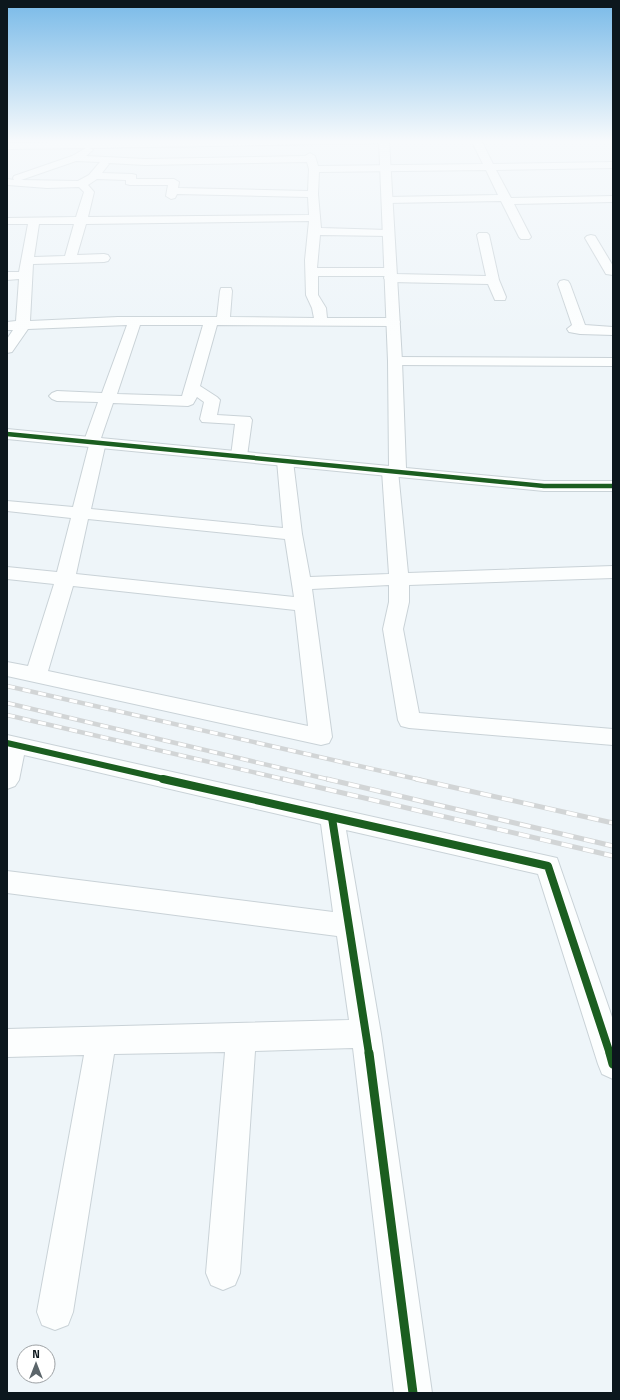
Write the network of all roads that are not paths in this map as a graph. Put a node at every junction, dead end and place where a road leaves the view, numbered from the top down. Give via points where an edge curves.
1 (85, 205) edge
2 (169, 205) edge
3 (314, 205) edge
4 (387, 205) edge
5 (508, 205) edge
6 (168, 212) junction
7 (315, 218) junction
8 (80, 220) junction
9 (7, 221) edge
10 (34, 221) junction
11 (315, 231) junction
12 (388, 233) junction
13 (483, 235) dead end
14 (525, 236) dead end
15 (591, 238) dead end
16 (104, 258) dead end
17 (70, 259) junction
18 (28, 261) junction
19 (613, 271) edge
20 (311, 272) junction
21 (25, 275) junction
22 (390, 275) junction
23 (7, 276) edge
24 (493, 280) junction
25 (564, 284) dead end
26 (226, 291) dead end
27 (500, 296) dead end
28 (135, 321) junction
29 (217, 321) junction
30 (321, 322) junction
31 (393, 322) junction
32 (7, 326) edge
33 (23, 326) junction
34 (613, 331) edge
35 (7, 348) edge
36 (395, 361) junction
37 (613, 362) edge
38 (192, 386) junction
39 (57, 396) dead end
40 (108, 397) junction
41 (7, 434) edge
42 (95, 441) junction
43 (239, 456) junction
44 (285, 461) junction
45 (394, 471) junction
46 (613, 486) edge
47 (7, 506) edge
48 (81, 513) junction
49 (293, 534) junction
50 (609, 572) edge
51 (7, 573) edge
52 (65, 579) junction
53 (399, 579) junction
54 (302, 583) junction
55 (613, 591) edge
56 (305, 605) junction
57 (7, 669) edge
58 (36, 676) junction
59 (613, 737) edge
60 (11, 744) edge
61 (7, 780) edge
62 (332, 818) junction
63 (7, 882) edge
64 (349, 926) junction
65 (366, 1034) junction
66 (240, 1037) junction
67 (101, 1041) junction
68 (7, 1043) edge
69 (613, 1061) edge
70 (223, 1273) dead end
71 (56, 1312) dead end
72 (414, 1393) edge

1 - 8 street
2 - 6 street
3 - 7 street
4 - 12 street
5 - 14 street
6 - 7 street
6 - 8 street
7 - 11 street
8 - 10 street
8 - 17 street
9 - 10 street
10 - 18 street
11 - 12 street
11 - 20 street
12 - 22 street
13 - 24 street
15 - 19 street via 610,271
16 - 17 street
17 - 18 street
18 - 21 street
20 - 22 street
20 - 30 street via 312,295 319,308
21 - 23 street
21 - 33 street
22 - 24 street
22 - 31 street
24 - 27 street
25 - 34 street via 577,330
26 - 29 street
28 - 29 street
28 - 33 street
28 - 40 street
29 - 30 street
29 - 38 street
30 - 31 street
31 - 36 street
32 - 33 street
33 - 35 street
36 - 37 street
36 - 45 street
38 - 40 street via 188,401
38 - 43 street via 212,400 208,419 244,420
39 - 40 street
40 - 42 street
41 - 42 street
42 - 43 street
42 - 48 street
43 - 44 street
44 - 45 street
44 - 49 street
45 - 46 street via 544,486
45 - 53 street
47 - 48 street
48 - 49 street
48 - 52 street
49 - 54 street
50 - 53 street
50 - 55 street
51 - 52 street
52 - 56 street
52 - 58 street
53 - 54 street
53 - 59 street via 399,602 393,629 409,720
54 - 56 street
56 - 58 street via 321,737
57 - 58 street
60 - 61 street
60 - 62 street
62 - 64 street
62 - 69 street via 548,866
63 - 64 street
64 - 65 street
65 - 66 street
65 - 72 street
66 - 67 street
66 - 70 street
67 - 68 street
67 - 71 street

